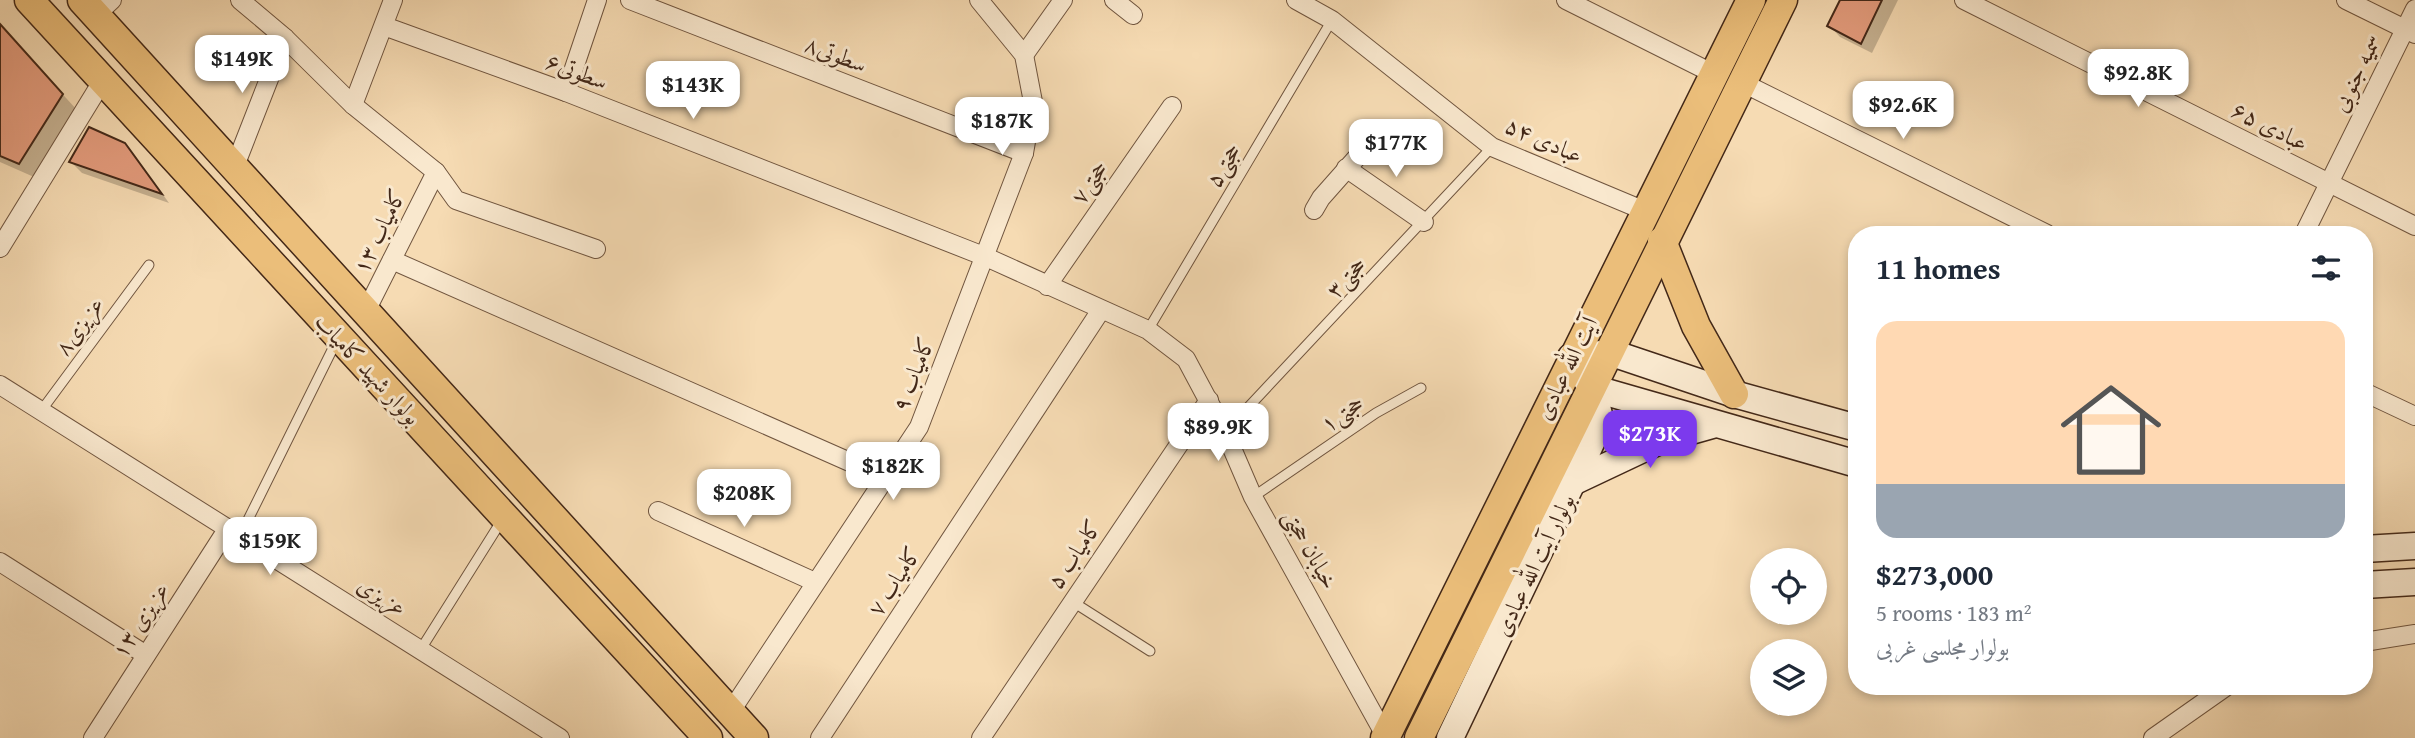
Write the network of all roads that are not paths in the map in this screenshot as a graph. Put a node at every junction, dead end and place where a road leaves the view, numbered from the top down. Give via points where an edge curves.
1 (29, 0) edge
2 (240, 0) edge
3 (393, 0) edge
4 (597, 0) edge
5 (631, 0) edge
6 (979, 0) edge
7 (1062, 0) edge
8 (1114, 0) edge
9 (1296, 0) edge
10 (1566, 0) edge
11 (1751, 0) edge
12 (1783, 0) edge
13 (1964, 0) edge
14 (2346, 0) edge
15 (97, 5) edge
16 (2415, 9) edge
17 (1133, 15) dead end
18 (1332, 20) junction
19 (384, 26) junction
20 (2410, 32) edge
21 (285, 38) junction
22 (1024, 55) junction
23 (1714, 74) junction
24 (103, 80) junction
25 (1741, 82) junction
26 (566, 92) junction
27 (353, 105) junction
28 (1172, 106) dead end
29 (1367, 146) dead end
30 (1492, 147) junction
31 (1024, 153) junction
32 (235, 166) junction
33 (1346, 168) junction
34 (436, 172) junction
35 (2329, 184) junction
36 (1314, 210) dead end
37 (1645, 211) junction
38 (1424, 222) junction
39 (2031, 226) edge
40 (2308, 226) edge
41 (2415, 226) edge
42 (1662, 241) junction
43 (0, 248) edge
44 (596, 249) dead end
45 (986, 257) junction
46 (392, 260) junction
47 (149, 265) dead end
48 (1047, 286) junction
49 (1101, 310) junction
50 (366, 311) junction
51 (1148, 330) junction
52 (338, 338) junction
53 (1612, 353) junction
54 (1571, 357) junction
55 (0, 385) edge
56 (1420, 388) dead end
57 (1592, 388) junction
58 (1734, 394) junction
59 (2373, 396) edge
60 (1209, 400) junction
61 (41, 411) junction
62 (2415, 416) edge
63 (1712, 425) junction
64 (1848, 426) edge
65 (1225, 432) junction
66 (1848, 462) edge
67 (886, 478) junction
68 (1575, 481) junction
69 (1253, 497) junction
70 (658, 511) dead end
71 (504, 516) junction
72 (234, 532) junction
73 (2415, 546) edge
74 (2373, 548) edge
75 (0, 562) edge
76 (815, 582) junction
77 (2415, 582) edge
78 (2373, 584) edge
79 (1072, 601) junction
80 (2415, 634) edge
81 (2373, 641) edge
82 (421, 649) junction
83 (1150, 651) dead end
84 (146, 654) junction
85 (2214, 695) edge
86 (731, 711) junction
87 (989, 735) edge
88 (1385, 737) edge
89 (93, 738) edge
90 (561, 738) edge
91 (708, 738) edge
92 (754, 738) edge
93 (820, 738) edge
94 (1419, 738) edge
95 (1450, 738) edge
96 (2153, 738) edge

1 - 24 main road, بولوار شهید کامیاب
2 - 21 street
3 - 19 street
4 - 26 street
5 - 31 street, سطوتی۸
6 - 22 street
7 - 22 street
8 - 17 street
9 - 18 street, عبادی ۵۴
10 - 23 street
11 - 23 main road, آیت الله عبادی
12 - 25 main road, آیت الله عبادی
13 - 35 street, عبادی ۶۵
14 - 20 street
15 - 32 main road, بولوار شهید کامیاب
16 - 20 street, سمیه جنوبی
18 - 30 street, عبادی ۵۴
18 - 51 lane, حجتی۵
19 - 26 street, سطوتی۶
19 - 27 street
20 - 35 street, سمیه جنوبی
21 - 27 street
21 - 32 street
22 - 31 street, کامیاب ۹ via 1033,102
23 - 37 main road, آیت الله عبادی
24 - 43 street
24 - 52 main road, بولوار شهید کامیاب
25 - 39 street
25 - 42 main road, آیت الله عبادی
26 - 45 street, سطوتی۶
27 - 34 street
28 - 48 street, حجتی۷
29 - 33 street
30 - 37 street, عبادی ۵۴
30 - 38 lane, حجتی۳
31 - 45 street, کامیاب ۹
32 - 50 main road, بولوار شهید کامیاب
33 - 36 street
33 - 38 street
34 - 44 street via 456,200
34 - 46 street, کامیاب ۱۳
35 - 40 street, سمیه جنوبی
35 - 41 street, عبادی ۶۵
37 - 54 main road, آیت الله عبادی
38 - 65 lane, حجتی۳
42 - 53 main road, آیت الله عبادی
42 - 58 main road via 1696,326
45 - 48 street, خیابان حجتی
45 - 67 street, کامیاب ۹ via 919,427
46 - 50 street, کامیاب ۱۳
46 - 67 street
47 - 61 lane, عزیزی۸
48 - 49 street, خیابان حجتی
49 - 51 street, خیابان حجتی
49 - 93 street, کامیاب ۷
50 - 86 main road, بولوار شهید کامیاب
51 - 60 street, خیابان حجتی via 1186,359
52 - 71 main road, بولوار شهید کامیاب
52 - 72 lane
53 - 54 main road
53 - 57 main road, آیت الله عبادی
53 - 58 main road
54 - 57 main road, بولوار آیت الله عبادی
54 - 88 main road, آیت الله عبادی
55 - 61 street, عزیزی
56 - 69 lane, حجتی۱
57 - 63 main road
57 - 68 main road, بولوار آیت الله عبادی via 1601,422
57 - 94 main road, آیت الله عبادی
58 - 64 main road
59 - 62 street
60 - 65 street, خیابان حجتی
60 - 79 street, کامیاب ۵
61 - 72 street, عزیزی
63 - 66 main road
63 - 68 main road via 1667,438
65 - 69 street, خیابان حجتی
67 - 76 street, کامیاب ۹
68 - 95 main road, بولوار آیت الله عبادی
69 - 88 street, خیابان حجتی
70 - 76 street
71 - 82 lane
71 - 91 main road, بولوار شهید کامیاب
72 - 82 street, عزیزی
72 - 84 street, عزیزی ۱۳
73 - 74 main road
75 - 84 street
76 - 86 street, کامیاب ۹
77 - 78 main road
79 - 83 lane
79 - 87 street, کامیاب ۵
80 - 81 street
82 - 90 street, عزیزی
84 - 89 street, عزیزی ۱۳
85 - 96 street
86 - 92 main road, بولوار شهید کامیاب

